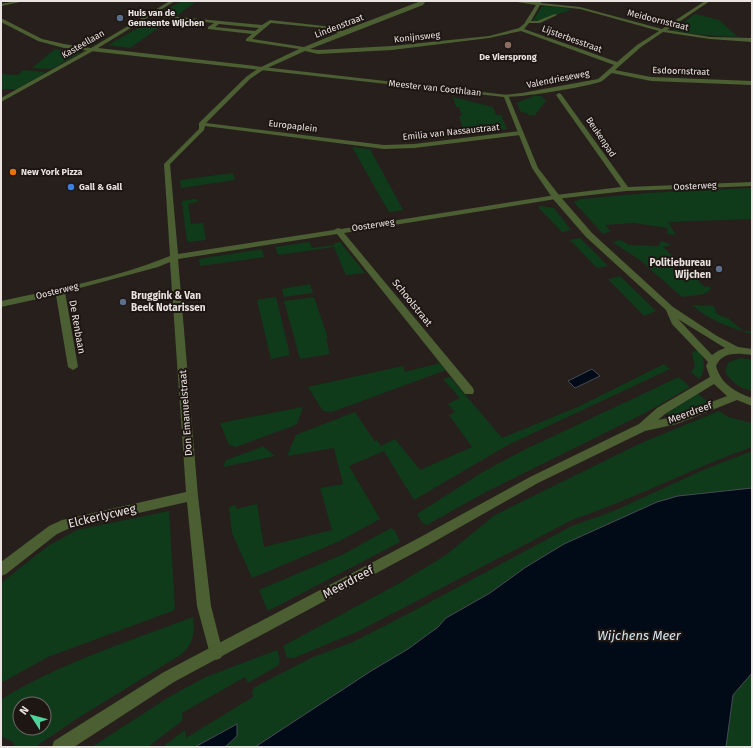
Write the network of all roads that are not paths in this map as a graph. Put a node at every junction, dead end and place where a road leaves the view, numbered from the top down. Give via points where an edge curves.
1 (23, 1) edge
2 (173, 1) edge
3 (424, 1) edge
4 (513, 1) edge
5 (579, 1) edge
6 (708, 1) edge
7 (540, 2) edge
8 (1, 5) edge
9 (570, 7) junction
10 (150, 15) junction
11 (555, 15) dead end
12 (1, 20) edge
13 (219, 22) junction
14 (530, 22) junction
15 (263, 27) junction
16 (521, 29) junction
17 (663, 31) junction
18 (256, 33) junction
19 (342, 33) junction
20 (752, 40) edge
21 (304, 49) junction
22 (91, 50) junction
23 (617, 64) junction
24 (261, 69) junction
25 (610, 71) junction
26 (752, 83) edge
27 (560, 95) dead end
28 (506, 96) junction
29 (1, 100) edge
30 (201, 124) junction
31 (520, 133) junction
32 (384, 147) joint
33 (752, 184) edge
34 (626, 190) junction
35 (556, 197) junction
36 (338, 230) junction
37 (175, 257) junction
38 (60, 291) junction
39 (1, 304) edge
40 (670, 309) junction
41 (736, 350) junction
42 (752, 352) edge
43 (712, 361) junction
44 (73, 367) dead end
45 (715, 378) junction
46 (469, 391) dead end
47 (736, 396) junction
48 (752, 402) edge
49 (643, 427) junction
50 (192, 496) junction
51 (1, 570) edge
52 (216, 653) junction
53 (60, 747) edge

1 - 8 street
2 - 10 street, Kasteellaan
3 - 19 street, Lindenstraat
4 - 7 street, Meidoornstraat
5 - 9 street
6 - 17 street, Valendrieseweg
7 - 9 street, Meidoornstraat
7 - 14 street, Konijnsweg
9 - 17 street, Meidoornstraat
10 - 13 street
10 - 22 street, Kasteellaan
11 - 14 street, Konijnsweg via 538,22
12 - 22 street, Meester van Coothlaan via 44,42
13 - 15 street
13 - 18 street via 210,28
14 - 16 street, Konijnsweg
15 - 18 street
15 - 19 street via 270,21 324,27
16 - 21 street, Konijnsweg via 490,37 392,48 318,52
16 - 23 street, Lijsterbesstraat
17 - 20 street, Meidoornstraat
17 - 23 street, Valendrieseweg
18 - 21 street, Konijnsweg via 248,40
19 - 21 street, Lindenstraat
21 - 24 street, Lindenstraat
22 - 24 street, Meester van Coothlaan
22 - 29 street, Kasteellaan
23 - 25 street, Valendrieseweg
24 - 28 street, Meester van Coothlaan
24 - 30 street via 248,78
25 - 26 street, Esdoornstraat via 651,79
25 - 28 street, Valendrieseweg via 600,80
27 - 34 street, Beukenpad
28 - 31 street
30 - 32 street, Europaplein
30 - 37 street, Don Emanuelstraat via 202,129 167,164
31 - 32 street, Emilia van Nassaustraat via 414,146
31 - 35 street via 535,168
33 - 34 street, Oosterweg
34 - 35 street, Oosterweg
35 - 36 street, Oosterweg
35 - 40 street via 589,235
36 - 37 street, Oosterweg
36 - 46 street, Schoolstraat
37 - 38 street, Oosterweg via 155,265
37 - 50 street, Don Emanuelstraat
38 - 39 street, Oosterweg
38 - 44 street, De Renbaan
40 - 41 street
40 - 43 street via 675,322
41 - 42 street
41 - 43 street via 721,353
43 - 45 street
45 - 47 street
45 - 49 street, Meerdreef via 661,411
47 - 48 street
47 - 49 street, Meerdreef via 673,421
49 - 52 street, Meerdreef via 534,480
50 - 51 street, Elckerlycweg via 66,524 52,530
50 - 52 street, Don Emanuelstraat via 204,606
52 - 53 street, Meerdreef via 169,677

